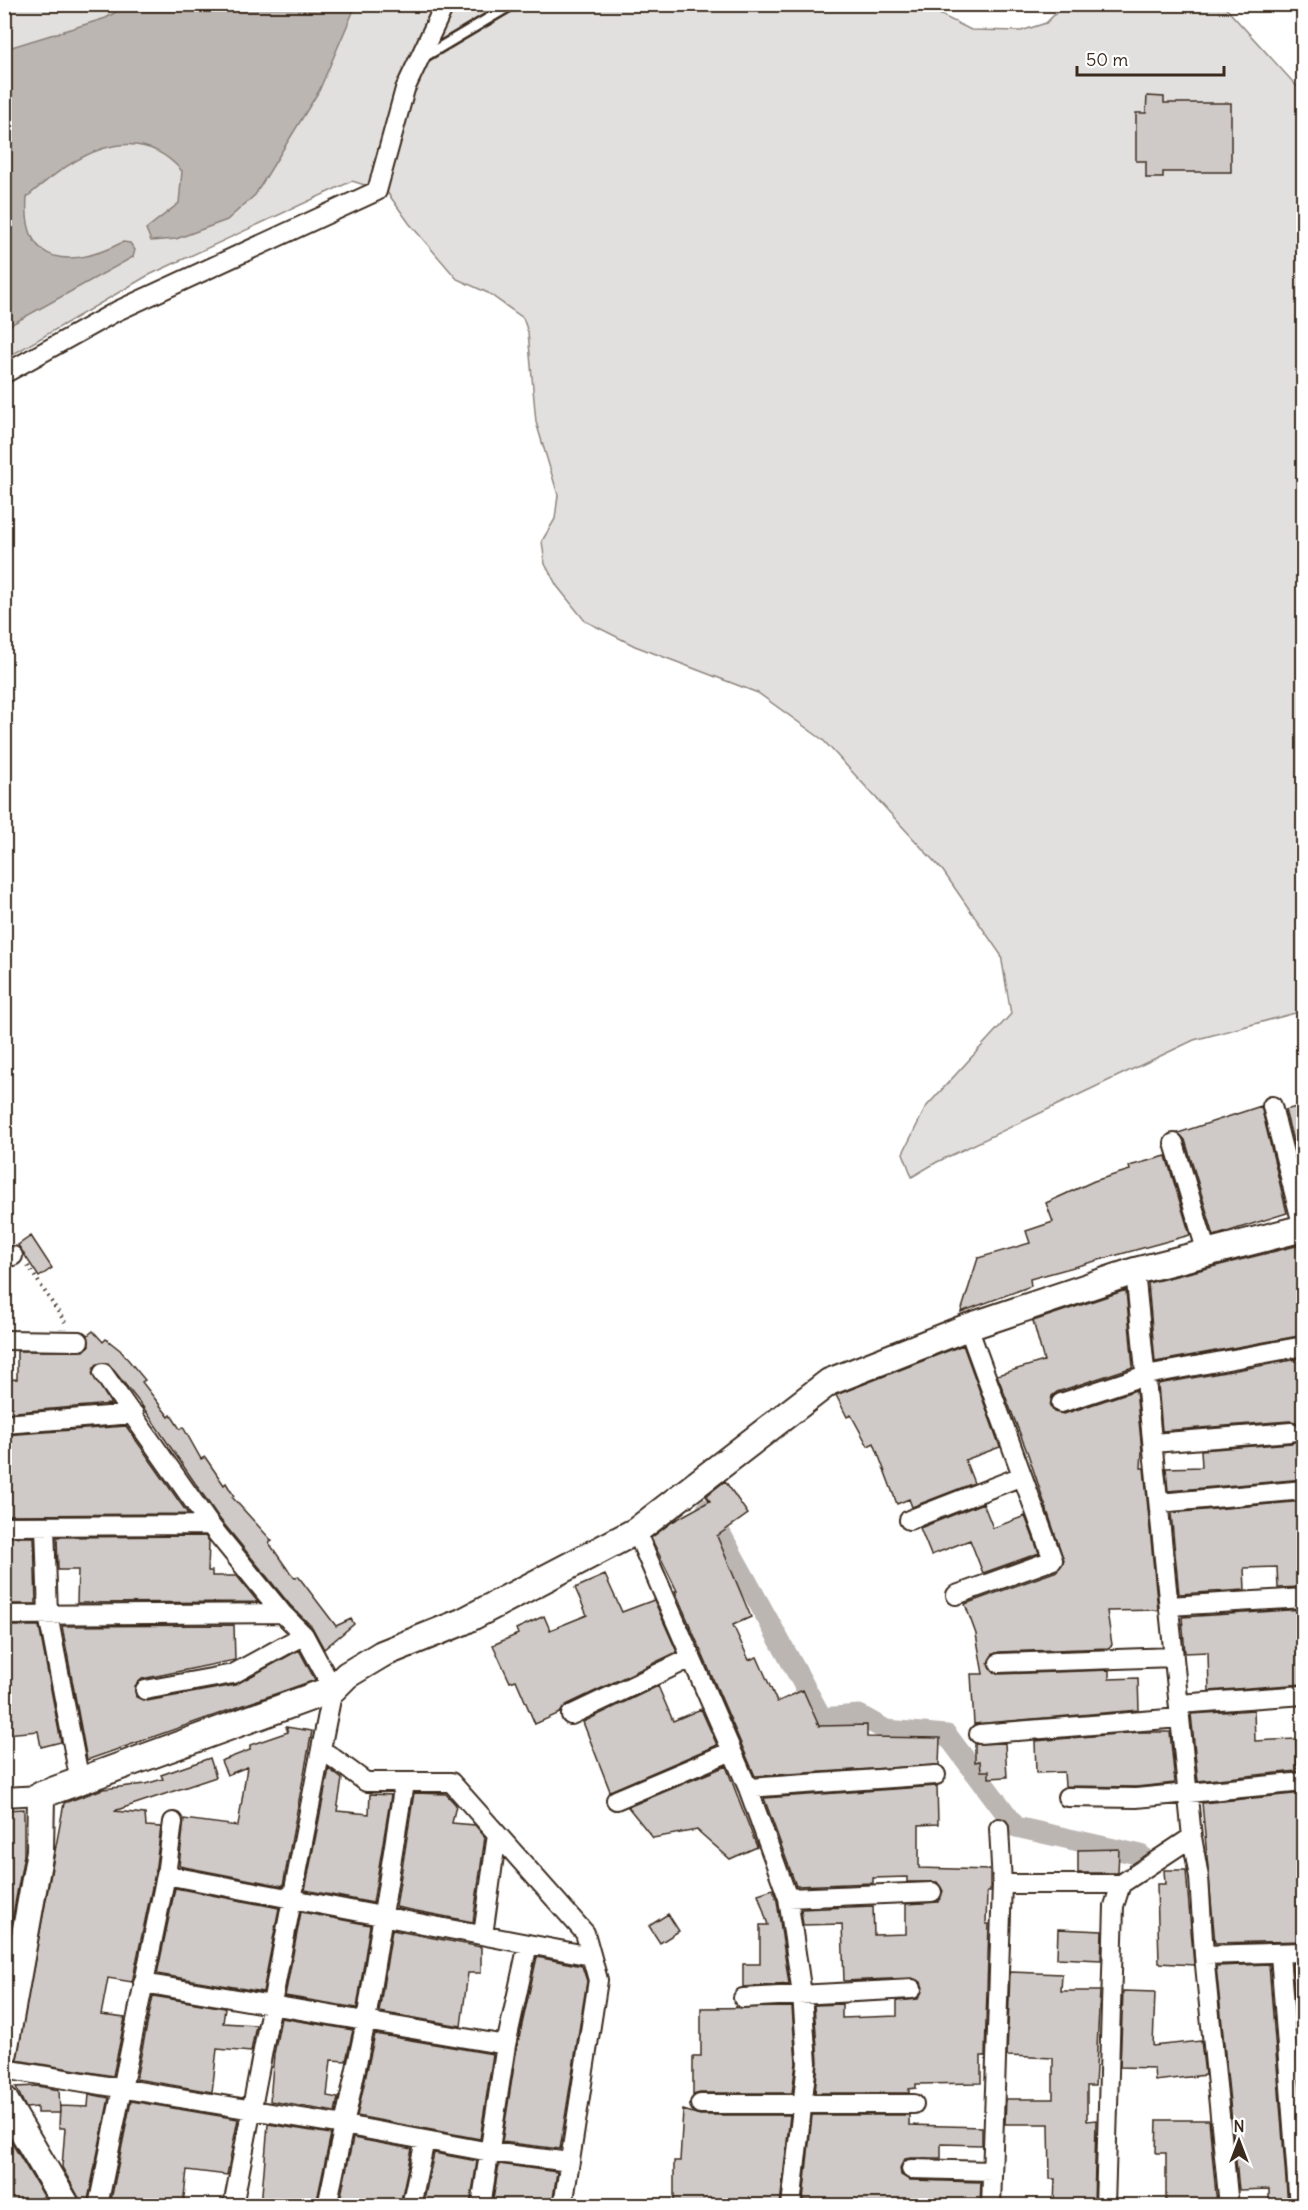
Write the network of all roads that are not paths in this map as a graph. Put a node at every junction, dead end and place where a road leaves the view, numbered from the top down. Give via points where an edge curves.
1 (445, 4) edge
2 (513, 4) edge
3 (419, 60) junction
4 (4, 374) edge
5 (1272, 1106) dead end
6 (1174, 1143) dead end
7 (1303, 1228) edge
8 (1207, 1253) junction
9 (1136, 1271) junction
10 (968, 1327) junction
11 (4, 1340) edge
12 (79, 1341) road end
13 (1304, 1346) edge
14 (103, 1372) dead end
15 (1146, 1376) junction
16 (1061, 1403) dead end
17 (134, 1414) junction
18 (4, 1424) edge
19 (1291, 1432) dead end
20 (1153, 1443) junction
21 (1022, 1476) junction
22 (1304, 1490) edge
23 (1159, 1503) junction
24 (909, 1520) dead end
25 (210, 1525) junction
26 (4, 1526) edge
27 (45, 1526) junction
28 (636, 1531) junction
29 (956, 1595) dead end
30 (1304, 1598) edge
31 (1169, 1606) junction
32 (282, 1613) junction
33 (4, 1615) edge
34 (48, 1615) junction
35 (303, 1635) junction
36 (1174, 1657) junction
37 (692, 1658) junction
38 (999, 1663) dead end
39 (333, 1689) junction
40 (145, 1690) dead end
41 (1304, 1695) edge
42 (1180, 1711) junction
43 (571, 1715) dead end
44 (979, 1734) dead end
45 (321, 1749) junction
46 (732, 1750) junction
47 (936, 1775) dead end
48 (80, 1782) junction
49 (1304, 1782) edge
50 (404, 1783) junction
51 (748, 1788) junction
52 (1188, 1792) junction
53 (41, 1795) junction
54 (4, 1797) edge
55 (1067, 1797) dead end
56 (616, 1800) dead end
57 (173, 1822) dead end
58 (999, 1828) dead end
59 (496, 1834) junction
60 (1192, 1837) junction
61 (166, 1875) junction
62 (1002, 1884) junction
63 (1121, 1884) junction
64 (932, 1892) dead end
65 (788, 1898) junction
66 (292, 1899) junction
67 (384, 1916) junction
68 (483, 1935) junction
69 (528, 1944) junction
70 (1304, 1952) edge
71 (1280, 1954) junction
72 (1204, 1955) junction
73 (591, 1956) junction
74 (143, 1983) junction
75 (912, 1989) dead end
76 (802, 1994) junction
77 (743, 1998) dead end
78 (272, 2005) junction
79 (366, 2021) junction
80 (506, 2045) junction
81 (4, 2052) edge
82 (4, 2069) edge
83 (122, 2090) junction
84 (4, 2099) edge
85 (700, 2104) dead end
86 (914, 2104) dead end
87 (801, 2105) junction
88 (252, 2110) junction
89 (344, 2125) junction
90 (425, 2140) junction
91 (490, 2152) junction
92 (570, 2162) junction
93 (911, 2169) dead end
94 (992, 2171) junction
95 (67, 2205) edge
96 (98, 2205) edge
97 (233, 2205) edge
98 (327, 2205) edge
99 (411, 2205) edge
100 (481, 2205) edge
101 (563, 2205) edge
102 (791, 2205) edge
103 (991, 2205) edge
104 (1105, 2205) edge
105 (1229, 2205) edge
106 (1299, 2205) edge

1 - 3 street
2 - 3 lane
3 - 4 street via 405,89 377,191 117,311
5 - 7 street
6 - 8 street
7 - 8 street
8 - 9 street
9 - 10 street
9 - 15 street
10 - 21 street
10 - 28 street via 829,1382
11 - 12 street
13 - 15 street
14 - 17 street
15 - 16 street
15 - 20 street
17 - 18 street
17 - 25 street
19 - 20 street
20 - 23 street
21 - 24 street
21 - 29 street via 1053,1560
22 - 23 street
23 - 31 street
25 - 27 street
25 - 32 street
26 - 27 street
27 - 34 street
28 - 37 street
28 - 39 street via 462,1623 382,1654 347,1675
30 - 31 street
31 - 36 street
32 - 34 street
32 - 35 street
33 - 34 street
34 - 48 street
35 - 39 street
35 - 40 street via 233,1674
36 - 38 street
36 - 42 street
37 - 43 street
37 - 46 street
39 - 45 street
39 - 48 street
41 - 42 street
42 - 44 street
42 - 52 street
45 - 50 street via 366,1782
45 - 66 street
46 - 51 street
46 - 56 street
47 - 51 street
48 - 53 street
49 - 52 street
50 - 59 street via 451,1782
50 - 67 street
51 - 65 street
52 - 55 street via 1136,1798
52 - 60 street
53 - 54 street
53 - 81 street via 40,1851
57 - 61 street
58 - 62 street
59 - 68 street
59 - 73 street via 585,1933
60 - 63 street
60 - 72 street
61 - 66 street
61 - 74 street
62 - 63 street
62 - 94 street
63 - 104 street via 1114,1906
64 - 65 street
65 - 76 street
66 - 67 street
66 - 78 street
67 - 68 street
67 - 79 street
68 - 69 street
69 - 73 street
69 - 80 street
70 - 71 street
71 - 72 street
71 - 106 street
72 - 105 street
73 - 92 street via 598,1980
74 - 78 street
74 - 83 street
75 - 76 street
76 - 77 street
76 - 87 street via 807,2063
78 - 79 street
78 - 88 street
79 - 80 street
79 - 89 street
80 - 91 street
82 - 83 street
83 - 88 street
83 - 96 street
84 - 95 street
85 - 87 street
86 - 87 street
87 - 102 street
88 - 89 street
88 - 97 street
89 - 90 street
89 - 98 street
90 - 91 street
90 - 99 street
91 - 92 street
91 - 100 street
92 - 101 street
93 - 94 street
94 - 103 street

